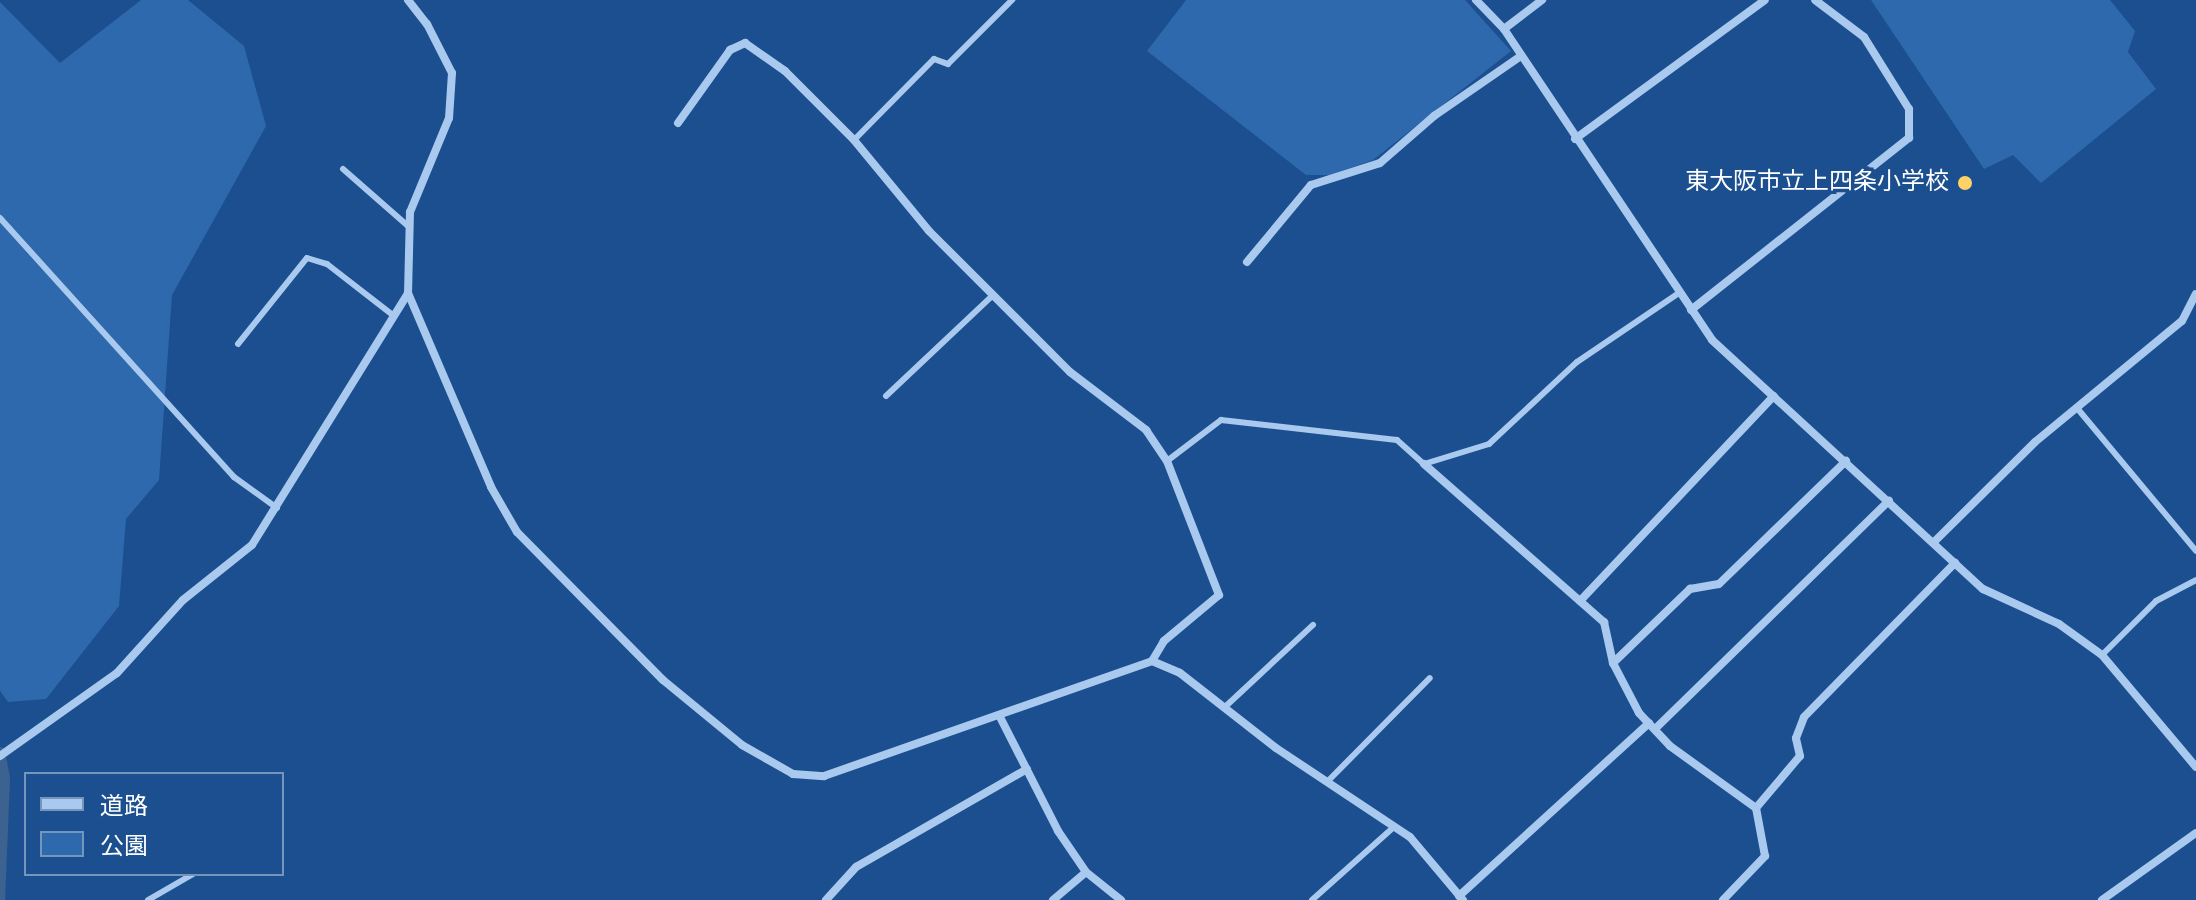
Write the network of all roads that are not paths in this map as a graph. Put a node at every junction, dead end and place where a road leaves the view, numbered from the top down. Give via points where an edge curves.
1 (408, 0) edge
2 (1012, 0) edge
3 (1476, 0) edge
4 (1542, 0) edge
5 (1765, 0) edge
6 (1815, 0) edge
7 (1504, 29) junction
8 (1521, 56) junction
9 (678, 123) dead end
10 (1575, 139) junction
11 (854, 140) junction
12 (343, 169) dead end
13 (0, 218) edge
14 (409, 227) junction
15 (1247, 262) dead end
16 (408, 293) junction
17 (1679, 293) junction
18 (2196, 294) edge
19 (993, 295) junction
20 (1691, 310) junction
21 (394, 316) junction
22 (238, 344) dead end
23 (886, 396) dead end
24 (1774, 396) junction
25 (2077, 408) junction
26 (1167, 461) junction
27 (1846, 461) junction
28 (1424, 464) junction
29 (1889, 501) junction
30 (277, 508) junction
31 (1934, 542) junction
32 (2196, 551) edge
33 (1955, 563) junction
34 (2196, 580) edge
35 (1580, 601) junction
36 (1313, 625) dead end
37 (2102, 655) junction
38 (1152, 661) junction
39 (1613, 663) junction
40 (1430, 678) dead end
41 (1226, 706) junction
42 (1000, 717) junction
43 (1652, 726) junction
44 (0, 756) edge
45 (2196, 767) edge
46 (1027, 769) junction
47 (1327, 782) junction
48 (1756, 808) junction
49 (1394, 827) junction
50 (2196, 833) edge
51 (1086, 872) junction
52 (190, 876) edge
53 (1461, 898) edge
54 (148, 900) edge
55 (826, 900) edge
56 (1053, 900) edge
57 (1121, 900) edge
58 (1312, 900) edge
59 (1723, 900) edge
60 (2102, 900) edge

1 - 14 street via 452,73 449,118 410,212
2 - 11 lane via 948,64 934,59
3 - 7 street
4 - 7 street
5 - 10 street
6 - 20 street via 1864,37 1909,109 1909,138
7 - 8 street
8 - 10 street
8 - 15 street via 1434,116 1380,163 1311,185
9 - 11 street via 730,50 745,43 785,71
10 - 17 street
11 - 19 street via 929,231
12 - 14 lane
13 - 30 lane via 234,477
14 - 16 street
16 - 21 street
16 - 42 street via 491,487 517,532 601,622 742,745 793,774 824,776
17 - 20 street
17 - 28 lane via 1565,371 1489,444
18 - 25 street via 2182,321
19 - 23 lane
19 - 26 street via 1070,372 1146,430
20 - 24 street via 1712,340
21 - 22 lane via 327,264 307,258
21 - 30 street
24 - 27 street
24 - 35 street
25 - 31 street
25 - 32 lane
26 - 28 lane via 1221,420 1397,440
26 - 38 street via 1219,595 1164,641
27 - 29 street
27 - 39 street via 1719,584 1690,589
28 - 35 street
29 - 31 street
29 - 43 street
30 - 44 street via 252,545 183,600 117,673
31 - 33 street
33 - 37 street via 1983,589 2059,624
33 - 48 street via 1804,717 1796,738 1800,756
34 - 37 lane via 2156,601
35 - 39 street via 1604,622
36 - 41 lane
37 - 45 street
38 - 41 street via 1180,673
38 - 42 street
39 - 43 street
40 - 47 lane
41 - 47 street
42 - 46 street
43 - 48 street
43 - 53 street
46 - 51 street
46 - 55 street via 856,867
47 - 49 street
48 - 59 street via 1765,856
49 - 53 street via 1410,837
49 - 58 lane
50 - 60 street
51 - 56 street
51 - 57 street
52 - 54 lane

